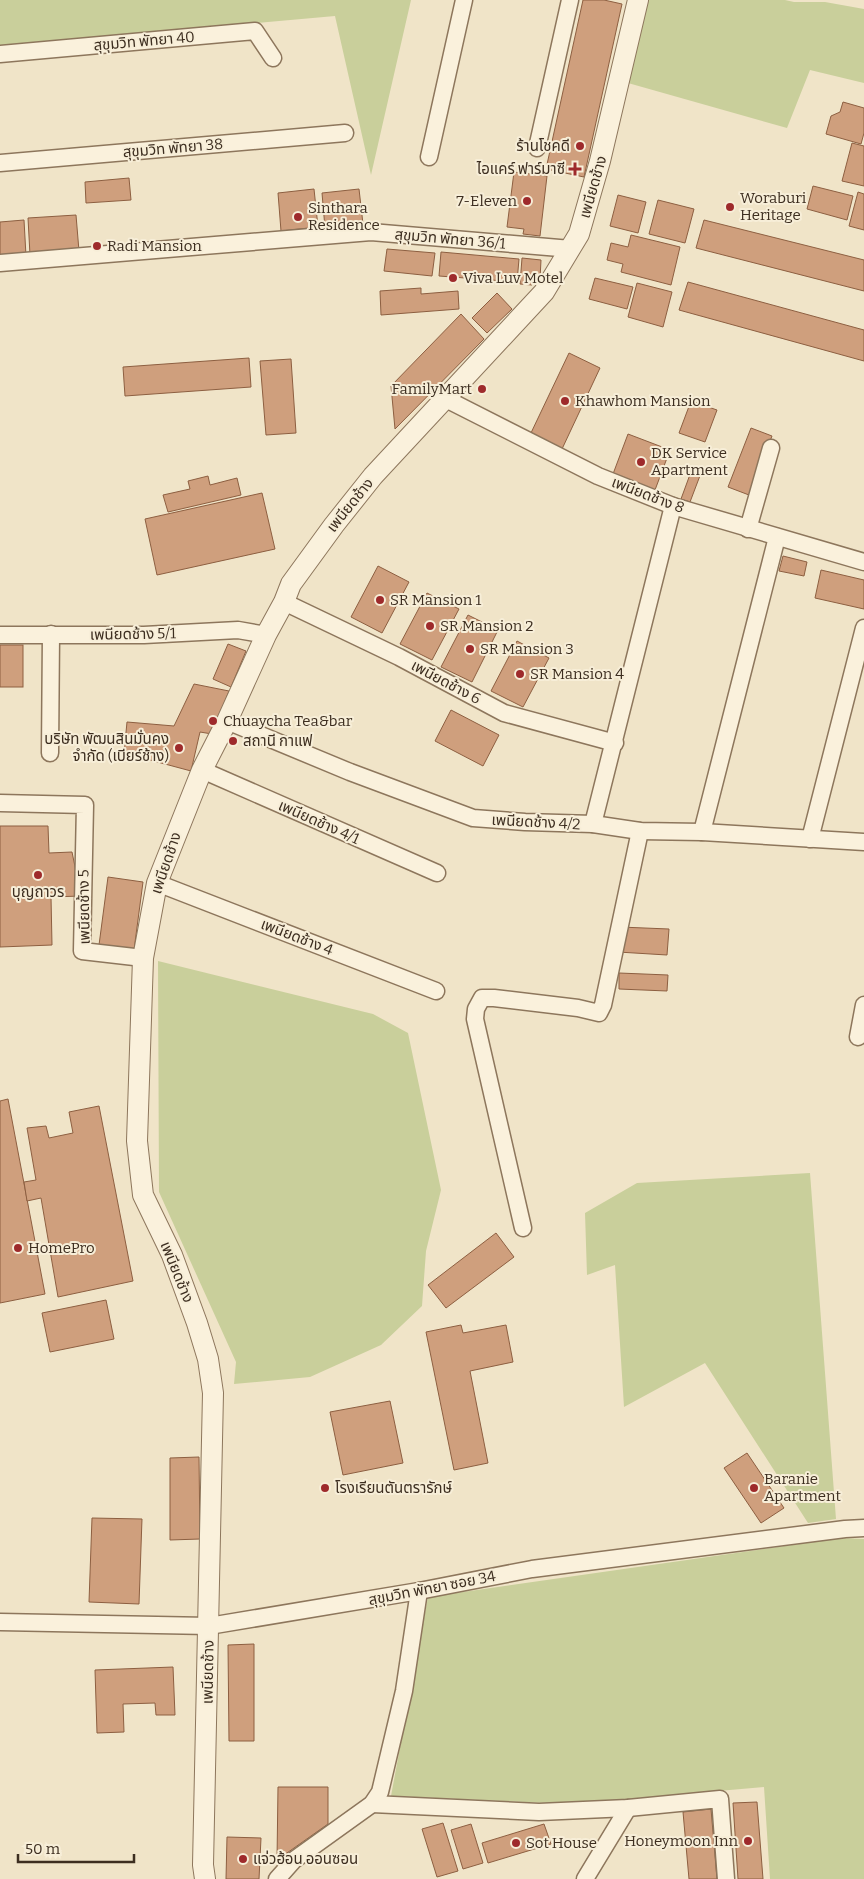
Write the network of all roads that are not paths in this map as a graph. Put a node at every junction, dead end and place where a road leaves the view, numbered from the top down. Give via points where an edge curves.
1 (464, 0) edge
2 (570, 0) edge
3 (638, 0) edge
4 (0, 54) edge
5 (273, 58) dead end
6 (345, 133) dead end
7 (537, 148) dead end
8 (429, 157) dead end
9 (0, 163) edge
10 (571, 249) junction
11 (0, 263) edge
12 (444, 398) junction
13 (771, 448) dead end
14 (674, 506) junction
15 (748, 528) junction
16 (777, 538) junction
17 (864, 562) edge
18 (284, 602) junction
19 (864, 628) edge
20 (51, 634) junction
21 (0, 635) edge
22 (266, 635) junction
23 (227, 721) junction
24 (615, 743) junction
25 (50, 753) dead end
26 (202, 770) junction
27 (0, 803) edge
28 (593, 824) junction
29 (640, 831) junction
30 (702, 832) junction
31 (810, 839) junction
32 (864, 842) edge
33 (437, 873) dead end
34 (157, 883) junction
35 (142, 958) junction
36 (436, 991) dead end
37 (864, 1005) edge
38 (858, 1037) dead end
39 (523, 1228) dead end
40 (864, 1528) edge
41 (420, 1591) junction
42 (0, 1622) edge
43 (209, 1626) junction
44 (372, 1804) junction
45 (628, 1808) junction
46 (205, 1879) edge
47 (277, 1879) edge
48 (585, 1879) edge
49 (726, 1879) edge

1 - 8 street
2 - 7 street
3 - 10 street, เพนียดช้าง via 600,161 579,234
4 - 5 street, สุขุมวิท พัทยา 40 via 255,31
6 - 9 street, สุขุมวิท พัทยา 38
10 - 11 street, สุขุมวิท พัทยา 36/1 via 371,232
10 - 12 street, เพนียดช้าง via 544,292
12 - 14 street, เพนียดช้าง 8 via 598,476
12 - 18 street, เพนียดช้าง via 373,476 334,525 292,584
13 - 15 street
14 - 15 street, เพนียดช้าง 8
14 - 24 street
15 - 16 street, เพนียดช้าง 8
16 - 17 street, เพนียดช้าง 8
16 - 30 street
18 - 22 street, เพนียดช้าง
18 - 24 street, เพนียดช้าง 6 via 399,657 504,713
19 - 31 street
20 - 21 street, เพนียดช้าง 5/1
20 - 22 street, เพนียดช้าง 5/1 via 144,635 238,630
20 - 25 street
22 - 23 street, เพนียดช้าง
23 - 26 street, เพนียดช้าง
23 - 28 street, เพนียดช้าง 4/2 via 473,818
24 - 28 street
26 - 33 street, เพนียดช้าง 4/1
26 - 34 street, เพนียดช้าง
27 - 35 street, เพนียดช้าง 5 via 85,805 82,951
28 - 29 street, เพนียดช้าง 4/2
29 - 30 street, เพนียดช้าง 4/2
29 - 39 street via 599,1013 494,998 482,998 476,1009
30 - 31 street, เพนียดช้าง 4/2
31 - 32 street, เพนียดช้าง 4/2
34 - 35 street, เพนียดช้าง
34 - 36 street, เพนียดช้าง 4
35 - 43 street, เพนียดช้าง via 137,1141 143,1195 172,1255 197,1323 208,1359 213,1393
37 - 38 street
40 - 41 street, สุขุมวิท พัทยา ซอย 34 via 532,1569
41 - 43 street, สุขุมวิท พัทยา ซอย 34
41 - 44 street via 404,1691 380,1792
42 - 43 street, สุขุมวิท พัทยา ซอย 34
43 - 46 street, เพนียดช้าง
44 - 45 street via 539,1812
44 - 47 street via 294,1860
45 - 48 street
45 - 49 street via 720,1799

